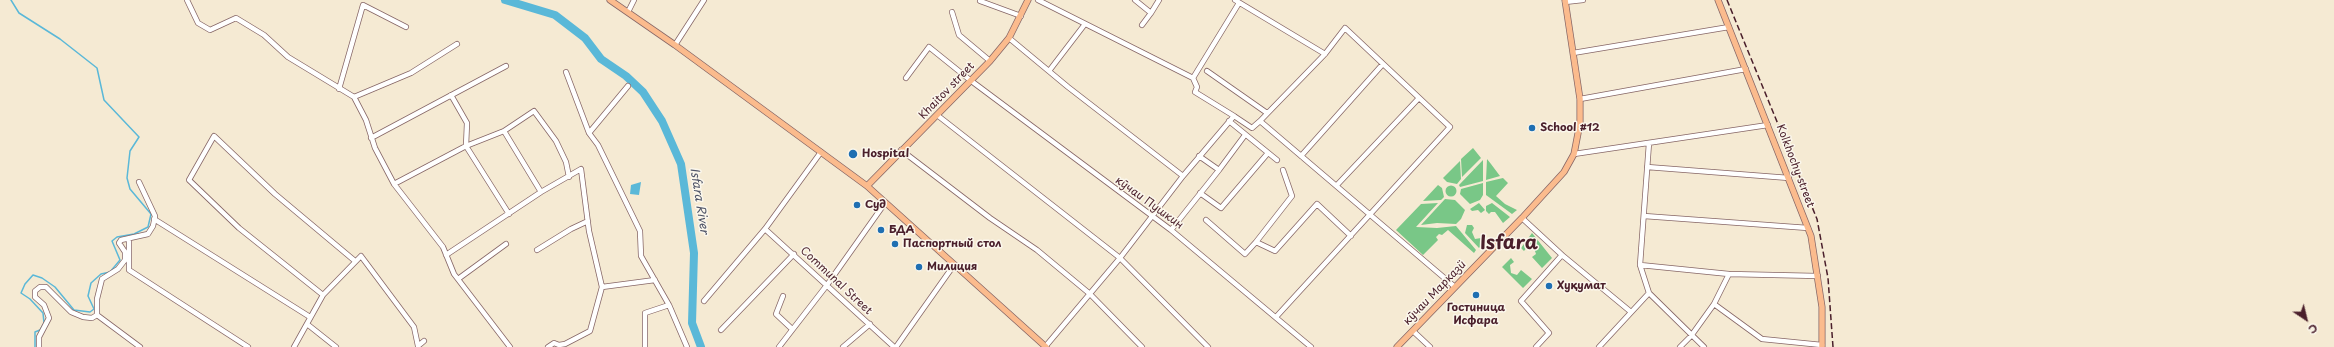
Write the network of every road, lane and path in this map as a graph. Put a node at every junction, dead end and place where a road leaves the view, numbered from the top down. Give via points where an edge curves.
1 (187, 0) edge
2 (610, 0) edge
3 (634, 0) edge
4 (704, 0) edge
5 (1028, 0) edge
6 (1038, 0) edge
7 (1135, 0) edge
8 (1159, 0) edge
9 (1583, 0) edge
10 (1718, 0) edge
11 (980, 1) edge
12 (1237, 1) edge
13 (1565, 1) edge
14 (628, 12) junction
15 (952, 12) dead end
16 (1151, 13) junction
17 (1021, 16) junction
18 (1085, 24) junction
19 (1142, 25) dead end
20 (1730, 27) junction
21 (406, 28) dead end
22 (1009, 38) junction
23 (457, 44) dead end
24 (675, 45) junction
25 (1573, 53) junction
26 (1325, 54) junction
27 (990, 61) junction
28 (1382, 65) junction
29 (506, 66) dead end
30 (1746, 69) junction
31 (1049, 71) junction
32 (566, 72) dead end
33 (1207, 72) dead end
34 (906, 78) dead end
35 (1193, 78) junction
36 (970, 80) junction
37 (628, 86) dead end
38 (339, 89) junction
39 (451, 96) junction
40 (354, 97) junction
41 (1419, 98) junction
42 (1580, 99) junction
43 (1267, 113) junction
44 (937, 115) junction
45 (1234, 116) junction
46 (1229, 121) junction
47 (1260, 121) junction
48 (1768, 125) junction
49 (504, 131) junction
50 (589, 133) junction
51 (1245, 135) junction
52 (372, 138) junction
53 (1649, 143) junction
54 (466, 146) junction
55 (901, 150) junction
56 (821, 152) junction
57 (1268, 153) junction
58 (1574, 154) junction
59 (1199, 156) junction
60 (1301, 156) junction
61 (1277, 160) dead end
62 (1647, 167) junction
63 (1219, 170) junction
64 (1283, 170) dead end
65 (1183, 176) junction
66 (569, 177) junction
67 (1789, 178) junction
68 (139, 182) dead end
69 (394, 184) junction
70 (1337, 185) junction
71 (867, 186) junction
72 (541, 192) junction
73 (1200, 193) junction
74 (885, 203) junction
75 (509, 214) junction
76 (1372, 214) junction
77 (1150, 216) junction
78 (1644, 216) junction
79 (1522, 218) junction
80 (154, 219) junction
81 (1206, 220) dead end
82 (588, 221) junction
83 (1808, 228) junction
84 (765, 229) junction
85 (1171, 230) junction
86 (1351, 236) junction
87 (130, 239) junction
88 (1256, 242) junction
89 (506, 244) dead end
90 (537, 250) dead end
91 (794, 254) junction
92 (446, 255) junction
93 (1562, 255) junction
94 (1120, 258) junction
95 (355, 261) junction
96 (954, 265) junction
97 (1640, 265) junction
98 (1729, 274) junction
99 (1818, 276) junction
100 (458, 279) junction
101 (655, 280) junction
102 (827, 285) junction
103 (1455, 287) junction
104 (602, 288) junction
105 (1649, 293) junction
106 (1090, 294) junction
107 (323, 295) junction
108 (783, 296) dead end
109 (704, 301) dead end
110 (669, 304) junction
111 (1714, 304) junction
112 (1631, 312) junction
113 (97, 314) junction
114 (310, 317) junction
115 (1276, 317) junction
116 (307, 324) junction
117 (870, 324) junction
118 (792, 329) junction
119 (721, 330) dead end
120 (1413, 331) junction
121 (1691, 336) junction
122 (424, 341) dead end
123 (1822, 346) edge
124 (39, 347) edge
125 (140, 347) edge
126 (248, 347) edge
127 (294, 347) edge
128 (336, 347) edge
129 (510, 347) edge
130 (548, 347) edge
131 (644, 347) edge
132 (688, 347) edge
133 (778, 347) edge
134 (843, 347) edge
135 (895, 347) edge
136 (1046, 347) edge
137 (1142, 347) edge
138 (1208, 347) edge
139 (1311, 347) edge
140 (1397, 347) edge
141 (1430, 347) edge
142 (1536, 347) edge
143 (1599, 347) edge
144 (1680, 347) edge
145 (1704, 347) edge

1 - 38 street via 198,23 210,30 236,18 264,35 288,57
2 - 14 main road
3 - 14 street
4 - 24 street
5 - 17 main road, Khaitov street
6 - 18 street
7 - 16 street
8 - 16 street
9 - 13 street
10 - 20 main road, Kolkhochy street
11 - 17 street
12 - 26 street
12 - 35 street
13 - 25 main road, кӯчаи Марказӣ
14 - 24 main road
15 - 27 street via 959,35
16 - 19 street
17 - 22 main road, Khaitov street
18 - 31 street
18 - 35 street
20 - 25 street
20 - 30 main road, Kolkhochy street
21 - 38 street via 363,5
22 - 27 main road, Khaitov street
22 - 31 street
23 - 40 street via 411,73
24 - 56 main road
25 - 42 main road, кӯчаи Марказӣ
26 - 28 street via 1345,28
26 - 43 street
27 - 36 main road, Khaitov street
28 - 41 street
28 - 60 street
29 - 39 street
30 - 42 street
30 - 48 main road, Kolkhochy street
31 - 65 street
32 - 50 street
33 - 43 street
34 - 36 street, кӯчаи Пушкин via 929,47
35 - 45 street via 1197,87 1195,92
36 - 44 main road, Khaitov street
36 - 77 street, кӯчаи Пушкин
37 - 50 street
38 - 40 street
39 - 52 street
39 - 54 street via 467,123
40 - 52 street
41 - 70 street
41 - 76 street via 1450,127
42 - 58 main road, кӯчаи Марказӣ via 1580,123
43 - 47 street
44 - 55 main road, Khaitov street
44 - 94 street
45 - 46 street
45 - 47 street via 1252,128
46 - 51 street
46 - 59 street
47 - 60 street
48 - 53 street
48 - 67 main road, Kolkhochy street
49 - 54 street
49 - 66 street via 534,111 556,141 566,162
49 - 72 street
50 - 101 street via 598,145 640,231 641,256
51 - 57 street
51 - 63 street
52 - 69 street
53 - 58 street
53 - 62 street
54 - 69 street
54 - 75 street
55 - 71 main road, Khaitov street
55 - 106 street via 990,218 1026,242
56 - 71 main road
56 - 84 street
57 - 61 street
57 - 73 street via 1220,208
58 - 79 main road, кӯчаи Марказӣ via 1564,172
59 - 63 street
59 - 65 street
60 - 70 street
62 - 67 street
62 - 78 street
63 - 73 street
64 - 88 street via 1292,196
65 - 77 street
66 - 72 street
66 - 82 street via 581,169
67 - 83 main road, Kolkhochy street
68 - 80 street via 151,206
69 - 92 street
70 - 76 street
71 - 74 main road
72 - 75 street
73 - 85 street
74 - 96 main road
74 - 102 street
75 - 92 street
76 - 86 street
76 - 103 street
77 - 85 street, кӯчаи Пушкин
77 - 94 street
78 - 83 street
78 - 97 street
79 - 93 street
79 - 103 main road, кӯчаи Марказӣ
80 - 87 street via 148,234
80 - 114 street
81 - 88 street via 1245,254
82 - 90 street
82 - 104 street
83 - 99 main road, Kolkhochy street
84 - 91 street, Communal Street
84 - 109 street
85 - 115 street, кӯчаи Пушкин
86 - 88 street via 1317,204 1275,251
86 - 115 street
87 - 113 street via 121,240 119,243 125,252 125,260 118,269 102,279 97,299
87 - 126 street via 129,270
89 - 100 street
91 - 102 street, Communal Street
91 - 119 street
92 - 100 street
93 - 112 street
93 - 142 street via 1520,301 1549,333
94 - 106 street
94 - 138 street
95 - 107 street
95 - 107 street via 275,194 214,136 189,180 239,228
95 - 122 street via 361,256 414,327 418,346
96 - 135 street
96 - 136 main road
97 - 98 street
97 - 105 street
98 - 99 street
98 - 111 street
99 - 123 main road, Kolkhochy street via 1822,306
100 - 129 street
101 - 104 street
101 - 110 street
102 - 117 street, Communal Street
102 - 118 street
103 - 120 main road, кӯчаи Марказӣ
104 - 130 street via 590,331 565,344 554,343
105 - 112 street
105 - 121 street
106 - 136 street
106 - 137 street
107 - 114 street
108 - 118 street via 776,314
110 - 131 street via 645,313
110 - 132 street
111 - 121 street
111 - 123 street via 1762,339
112 - 143 street
113 - 124 street via 92,318 71,312 46,287 40,287 35,291 35,297 44,305 49,318 40,337
113 - 125 street
114 - 116 street
115 - 139 street, кӯчаи Пушкин
116 - 127 street
116 - 128 street
117 - 134 street
117 - 135 street, Communal Street
118 - 133 street
120 - 140 main road, кӯчаи Марказӣ
120 - 141 street
121 - 144 street
121 - 145 street

